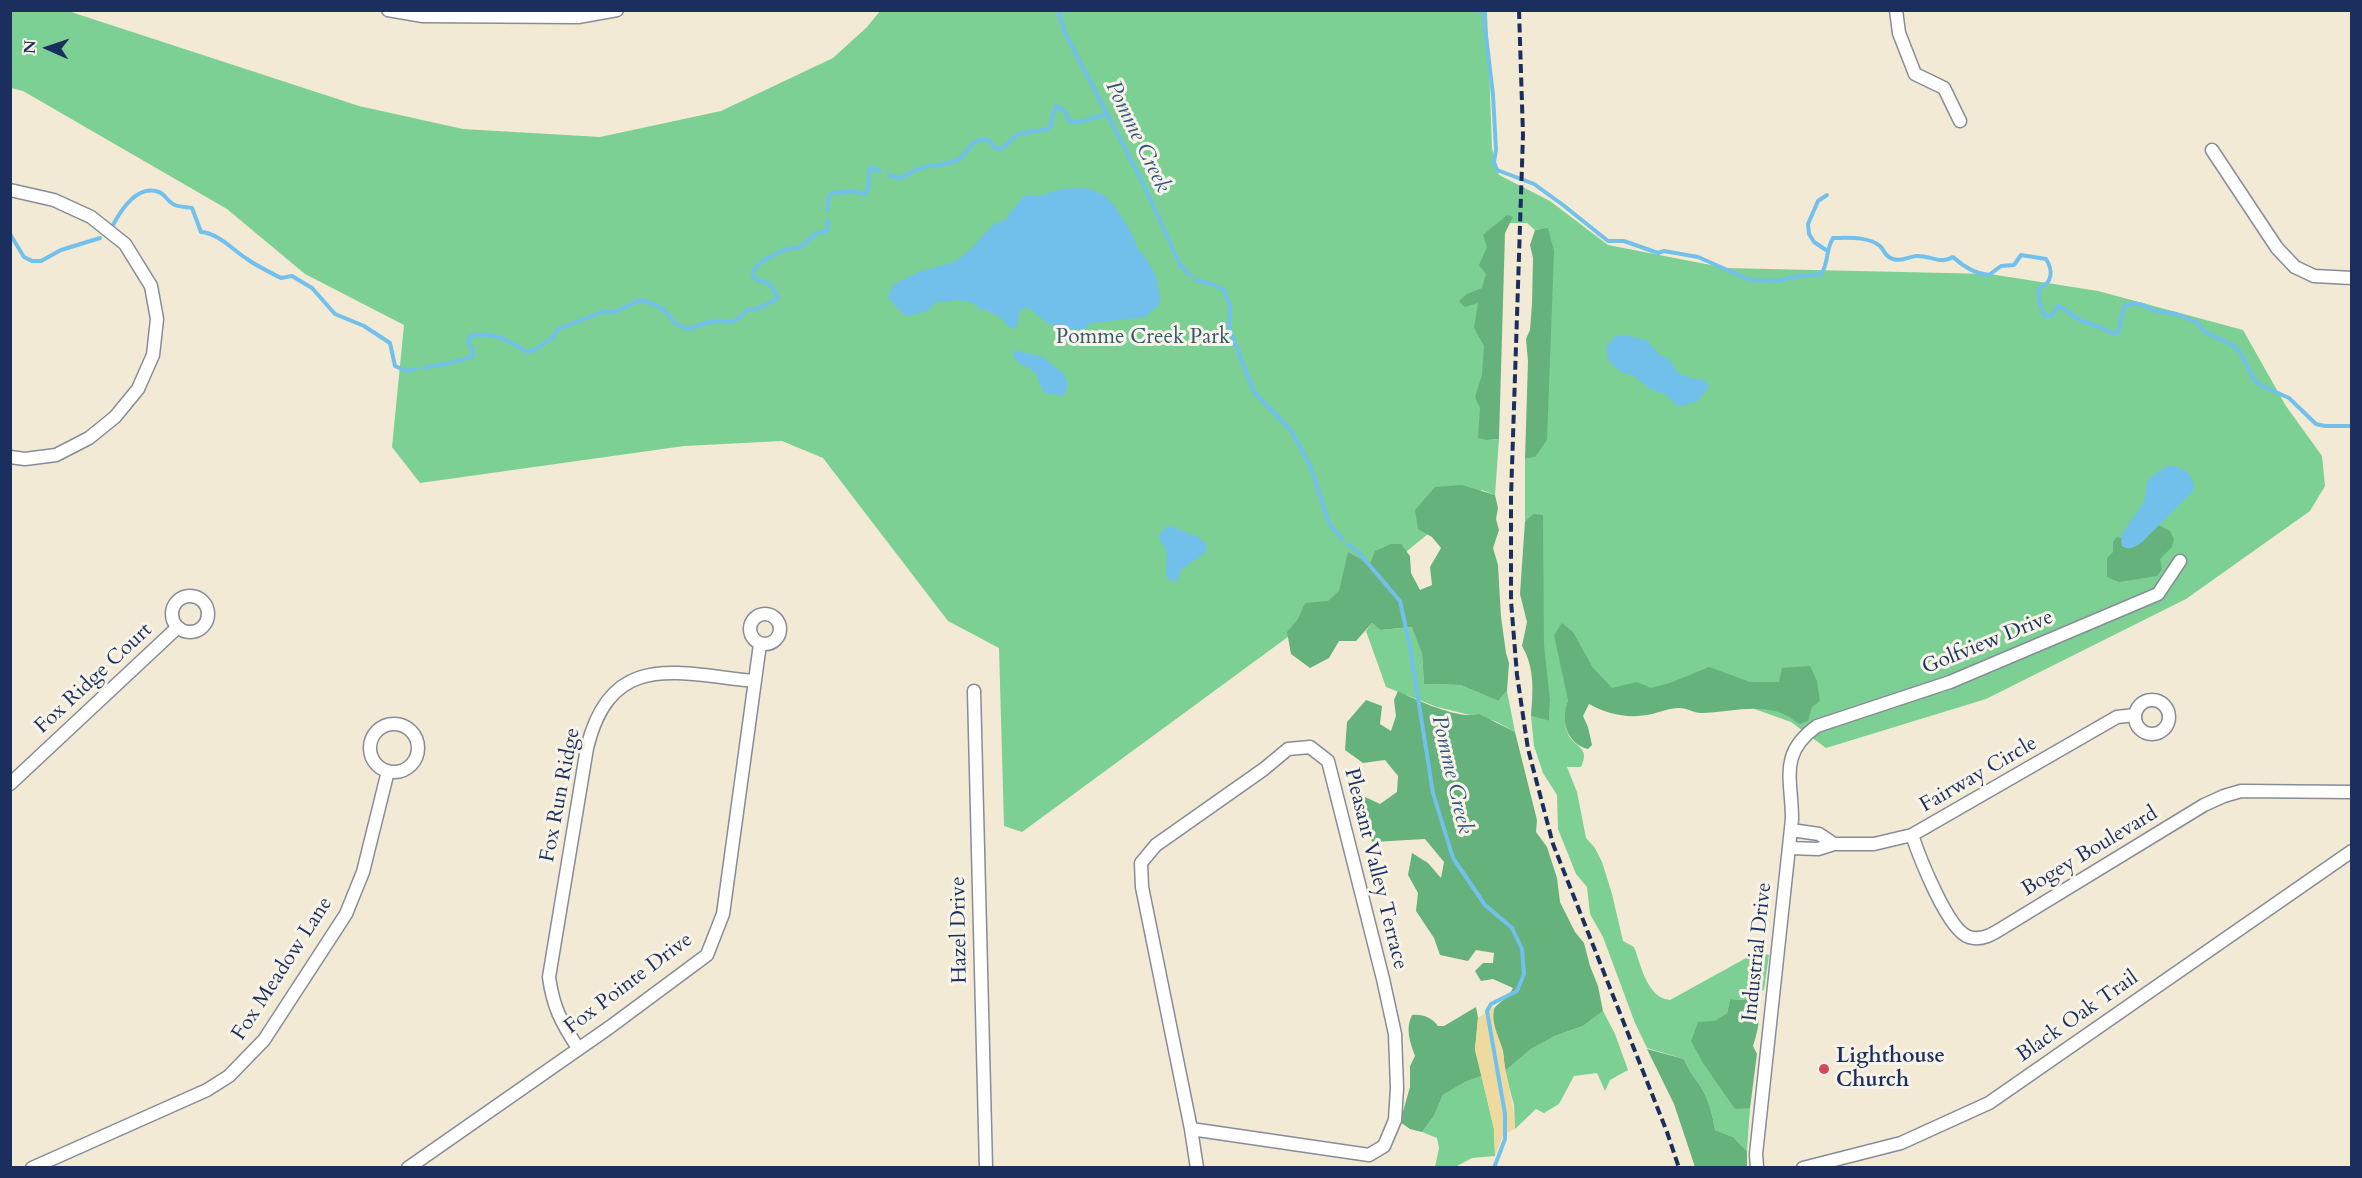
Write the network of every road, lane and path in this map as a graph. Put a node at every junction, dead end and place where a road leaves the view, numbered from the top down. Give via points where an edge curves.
1 (388, 10) edge
2 (617, 10) edge
3 (1896, 10) edge
4 (1960, 121) dead end
5 (2212, 150) dead end
6 (10, 190) edge
7 (2352, 278) edge
8 (10, 457) edge
9 (2180, 561) dead end
10 (178, 627) dead end
11 (760, 644) dead end
12 (754, 681) junction
13 (974, 691) dead end
14 (2135, 716) dead end
15 (1799, 743) joint
16 (388, 771) junction
17 (10, 784) edge
18 (2351, 793) edge
19 (1791, 830) junction
20 (1814, 833) junction
21 (1912, 835) junction
22 (1834, 844) junction
23 (1789, 848) junction
24 (1812, 849) junction
25 (2352, 851) edge
26 (578, 1048) junction
27 (1191, 1129) junction
28 (32, 1167) edge
29 (408, 1167) edge
30 (986, 1167) edge
31 (1197, 1167) edge
32 (1757, 1167) edge
33 (1803, 1167) edge

1 - 2 street via 423,16 554,17 592,16
3 - 4 street via 1899,33 1915,74 1944,88
5 - 7 street via 2277,248 2295,267 2314,276
6 - 8 street via 54,200 91,217 125,244 152,286 157,318 153,355 138,389 115,417 89,438 56,455
9 - 15 street, Golfview Drive via 2158,594 1950,682 1817,726
10 - 17 street, Fox Ridge Court
11 - 12 street, Fox Pointe Drive
12 - 26 street, Fox Pointe Drive via 723,914 707,955
12 - 26 street, Fox Run Ridge via 673,672 651,674 619,690 594,722 549,977 561,1023
13 - 30 street, Hazel Drive
14 - 21 street, Fairway Circle via 2117,717
15 - 19 street, Industrial Drive via 1790,756
16 - 16 street via 404,770 417,752 415,736 403,725 388,724 371,740 371,756
16 - 28 street, Fox Meadow Lane via 363,872 346,914 264,1040 229,1076 207,1090
18 - 21 street, Bogey Boulevard via 2241,791 2224,796 1983,938 1966,936 1956,929
19 - 20 street, Fairway Circle
19 - 23 street, Industrial Drive
20 - 22 street, Fairway Circle
20 - 24 street
21 - 22 street, Fairway Circle via 1874,844
22 - 24 street, Fairway Circle
23 - 24 street, Fairway Circle
23 - 32 street, Industrial Drive
25 - 33 street, Black Oak Trail via 1989,1104 1901,1143
26 - 29 street, Fox Pointe Drive
27 - 27 street, Pleasant Valley Terrace via 1142,887 1141,863 1156,845 1288,749 1310,747 1328,761 1383,979 1395,1034 1395,1120 1384,1146 1369,1155
27 - 31 street, Pleasant Valley Terrace

